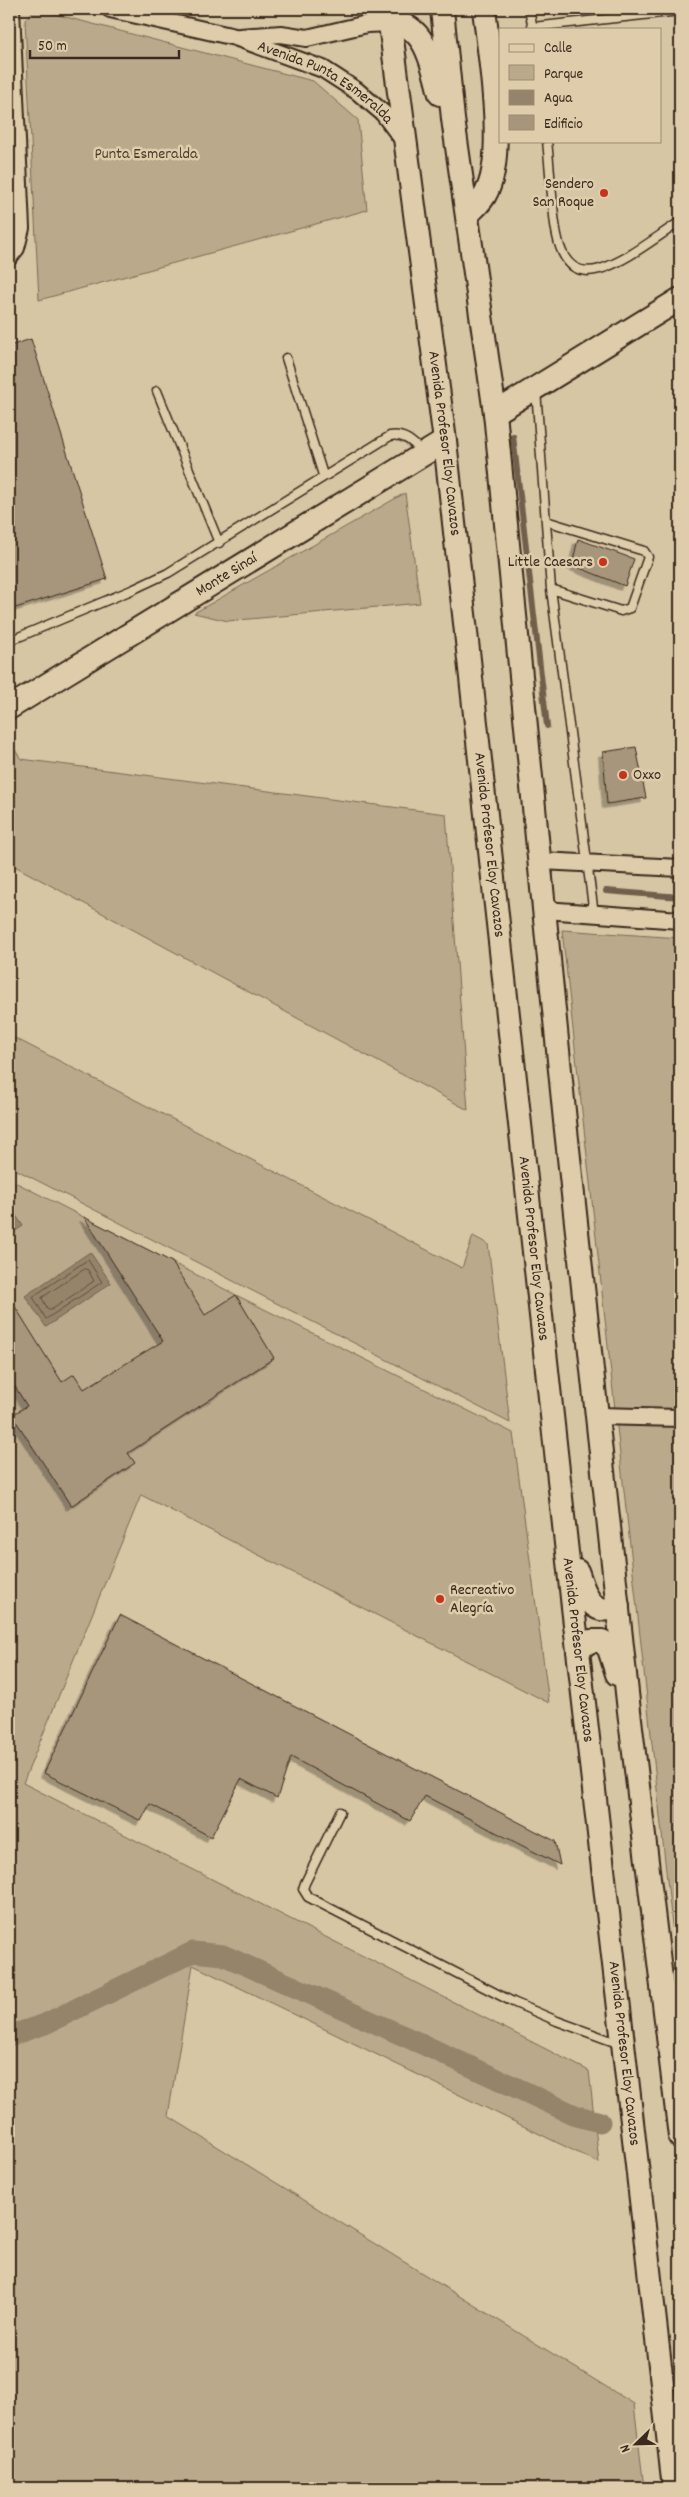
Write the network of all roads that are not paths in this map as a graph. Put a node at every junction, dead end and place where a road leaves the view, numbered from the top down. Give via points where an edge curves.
1 (11, 9) edge
2 (110, 9) edge
3 (442, 9) edge
4 (484, 9) edge
5 (529, 9) edge
6 (680, 11) edge
7 (389, 16) edge
8 (533, 28) edge
9 (235, 37) junction
10 (453, 119) junction
11 (404, 141) junction
12 (547, 142) edge
13 (468, 214) junction
14 (680, 222) edge
15 (9, 257) edge
16 (680, 298) edge
17 (286, 358) dead end
18 (536, 386) junction
19 (157, 391) dead end
20 (495, 413) junction
21 (445, 441) junction
22 (424, 454) junction
23 (324, 475) junction
24 (546, 521) junction
25 (219, 543) junction
26 (551, 589) junction
27 (9, 641) edge
28 (9, 708) edge
29 (541, 861) junction
30 (588, 863) junction
31 (680, 868) edge
32 (545, 910) junction
33 (594, 914) junction
34 (680, 920) edge
35 (598, 1416) junction
36 (680, 1418) edge
37 (567, 1545) junction
38 (618, 1606) junction
39 (578, 1650) junction
40 (629, 1711) junction
41 (340, 1812) dead end
42 (622, 2045) junction
43 (680, 2137) edge
44 (674, 2488) edge

1 - 15 street via 21,228 16,248
2 - 9 street, Avenida Punta Esmeralda
3 - 10 main road
4 - 13 main road via 495,115 494,162 488,190
5 - 8 lane
6 - 8 lane
7 - 9 street, Avenida Punta Esmeralda via 307,38 281,34
7 - 10 main road via 405,24 427,50 441,98
7 - 11 main road, Avenida Profesor Eloy Cavazos
9 - 11 street, Avenida Punta Esmeralda via 323,69 383,113
10 - 13 main road
11 - 21 main road, Avenida Profesor Eloy Cavazos
12 - 14 lane via 556,236 563,254 574,266 587,270 611,265
13 - 20 main road
16 - 18 main road
17 - 23 lane
18 - 20 main road
18 - 24 lane
19 - 25 lane
20 - 29 main road
21 - 22 main road, Monte Sinaí
21 - 37 main road, Avenida Profesor Eloy Cavazos
22 - 23 lane via 407,438 394,435
22 - 28 main road, Monte Sinaí
23 - 25 lane
24 - 26 lane
24 - 26 lane via 644,551 648,557 630,608 621,611
25 - 27 lane via 134,590
26 - 30 lane
29 - 30 street
29 - 32 main road
30 - 31 street
30 - 33 lane
32 - 33 street
32 - 35 main road
33 - 34 street
35 - 36 street
35 - 38 main road
37 - 38 main road via 590,1603 606,1610
37 - 39 main road, Avenida Profesor Eloy Cavazos
38 - 40 main road
39 - 40 main road via 593,1640 606,1644
39 - 42 main road, Avenida Profesor Eloy Cavazos
40 - 43 main road
41 - 42 lane via 305,1883 303,1890 308,1897 519,2005
42 - 44 main road, Avenida Profesor Eloy Cavazos

